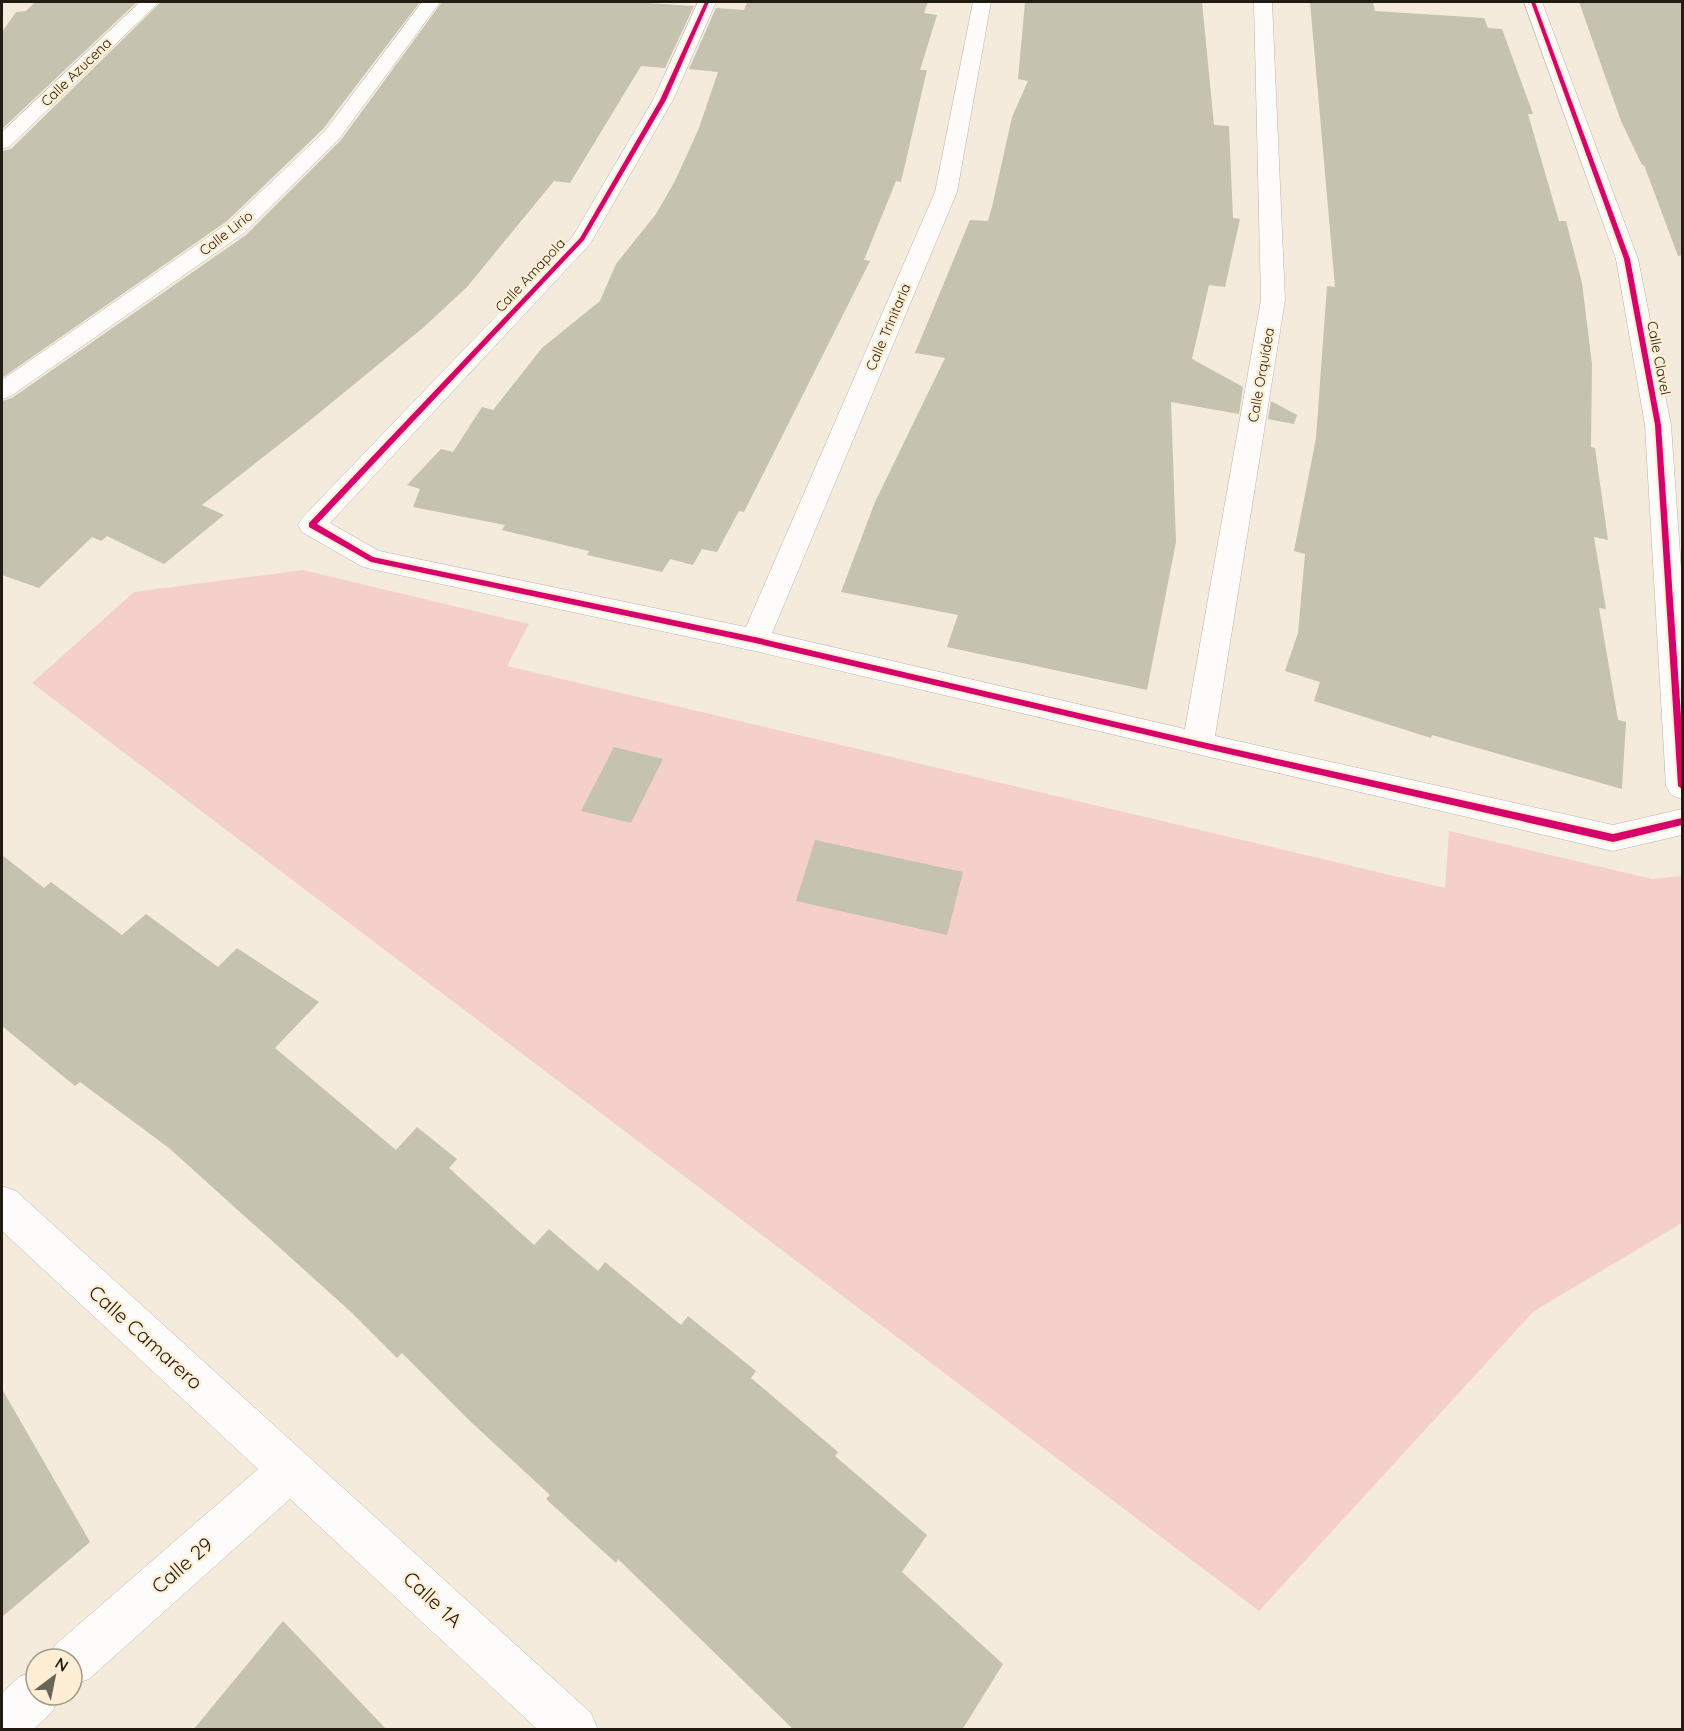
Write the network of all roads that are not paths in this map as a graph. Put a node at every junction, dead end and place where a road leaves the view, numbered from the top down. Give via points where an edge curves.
1 (150, 2) edge
2 (431, 2) edge
3 (707, 2) edge
4 (982, 2) edge
5 (1263, 2) edge
6 (1533, 2) edge
7 (2, 143) edge
8 (2, 391) edge
9 (755, 640) junction
10 (1198, 744) junction
11 (1683, 786) edge
12 (1683, 822) edge
13 (2, 1205) edge
14 (291, 1468) junction
15 (84, 1651) edge
16 (24, 1705) edge
17 (2, 1725) edge
18 (574, 1730) edge

1 - 7 street, Calle Azucena
2 - 8 street, Calle Lirio via 332,135 236,228
3 - 9 street, Calle Amapola via 663,100 582,239 312,525 371,559
4 - 9 street, Calle Trinitaria via 946,192
5 - 10 street, Calle Orquídea via 1274,300
6 - 11 street, Calle Clavel via 1627,259 1658,425
9 - 10 street
10 - 12 street via 1613,838
13 - 14 street, Calle Camarero
14 - 15 street, Calle 29
14 - 18 street, Calle 1A
16 - 17 street

